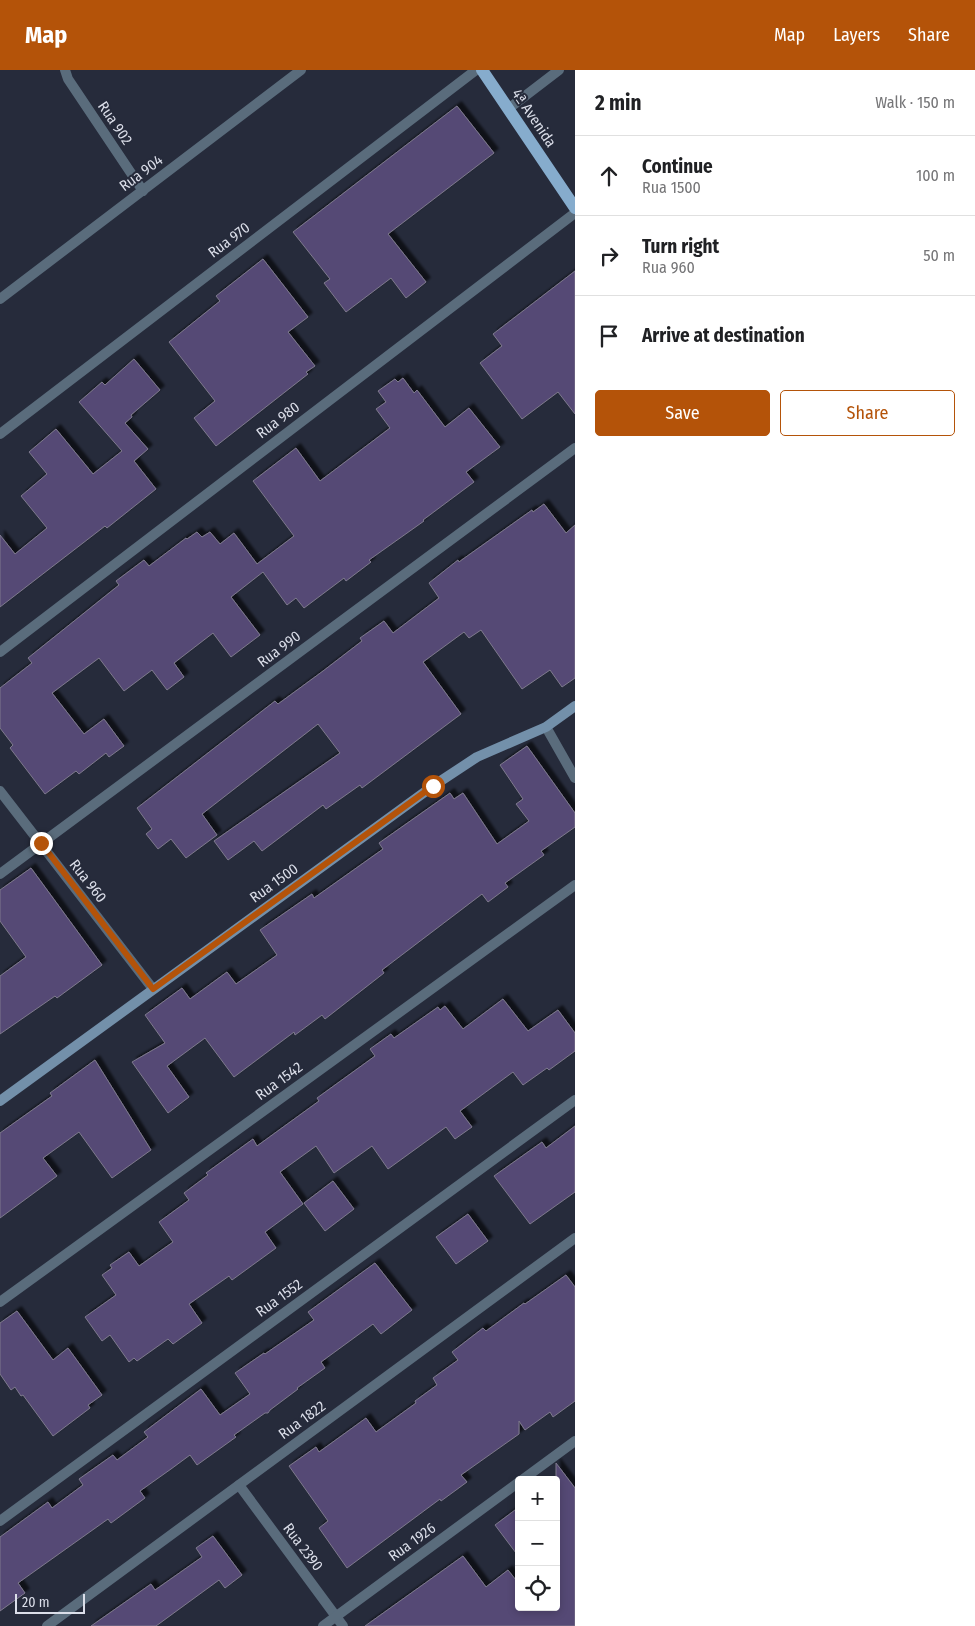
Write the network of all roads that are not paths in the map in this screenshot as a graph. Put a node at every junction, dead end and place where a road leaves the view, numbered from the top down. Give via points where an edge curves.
1 (65, 70) edge
2 (301, 70) edge
3 (476, 70) edge
4 (482, 70) edge
5 (559, 70) edge
6 (508, 109) junction
7 (142, 191) junction
8 (575, 208) edge
9 (575, 213) edge
10 (0, 299) edge
11 (0, 434) edge
12 (575, 448) edge
13 (0, 652) edge
14 (575, 706) edge
15 (546, 727) junction
16 (575, 778) edge
17 (0, 791) edge
18 (41, 843) junction
19 (0, 874) edge
20 (575, 885) edge
21 (153, 989) junction
22 (575, 1100) edge
23 (0, 1101) edge
24 (575, 1238) edge
25 (0, 1302) edge
26 (575, 1441) edge
27 (527, 1476) edge
28 (239, 1485) junction
29 (515, 1485) edge
30 (0, 1521) edge
31 (336, 1616) junction
32 (48, 1626) edge
33 (323, 1626) edge
34 (343, 1626) edge

1 - 7 street, Rua 902
2 - 7 street, Rua 904
3 - 11 street, Rua 970
4 - 6 main road, 4ª Avenida
5 - 6 street
6 - 8 main road, 4ª Avenida
7 - 10 street, Rua 904
9 - 13 street, Rua 980
12 - 18 street, Rua 990
14 - 15 street, Rua 1500
15 - 16 street
15 - 21 street, Rua 1500 via 477,758 433,786
17 - 18 street, Rua 960
18 - 19 street, Rua 990
18 - 21 street, Rua 960
20 - 25 street, Rua 1542
21 - 23 street, Rua 1500
22 - 30 street, Rua 1552
24 - 28 street, Rua 1822
26 - 27 street
28 - 31 street, Rua 2390
28 - 32 street, Rua 1822
29 - 31 street, Rua 1926
31 - 33 street, Rua 1926
31 - 34 street, Rua 2390

